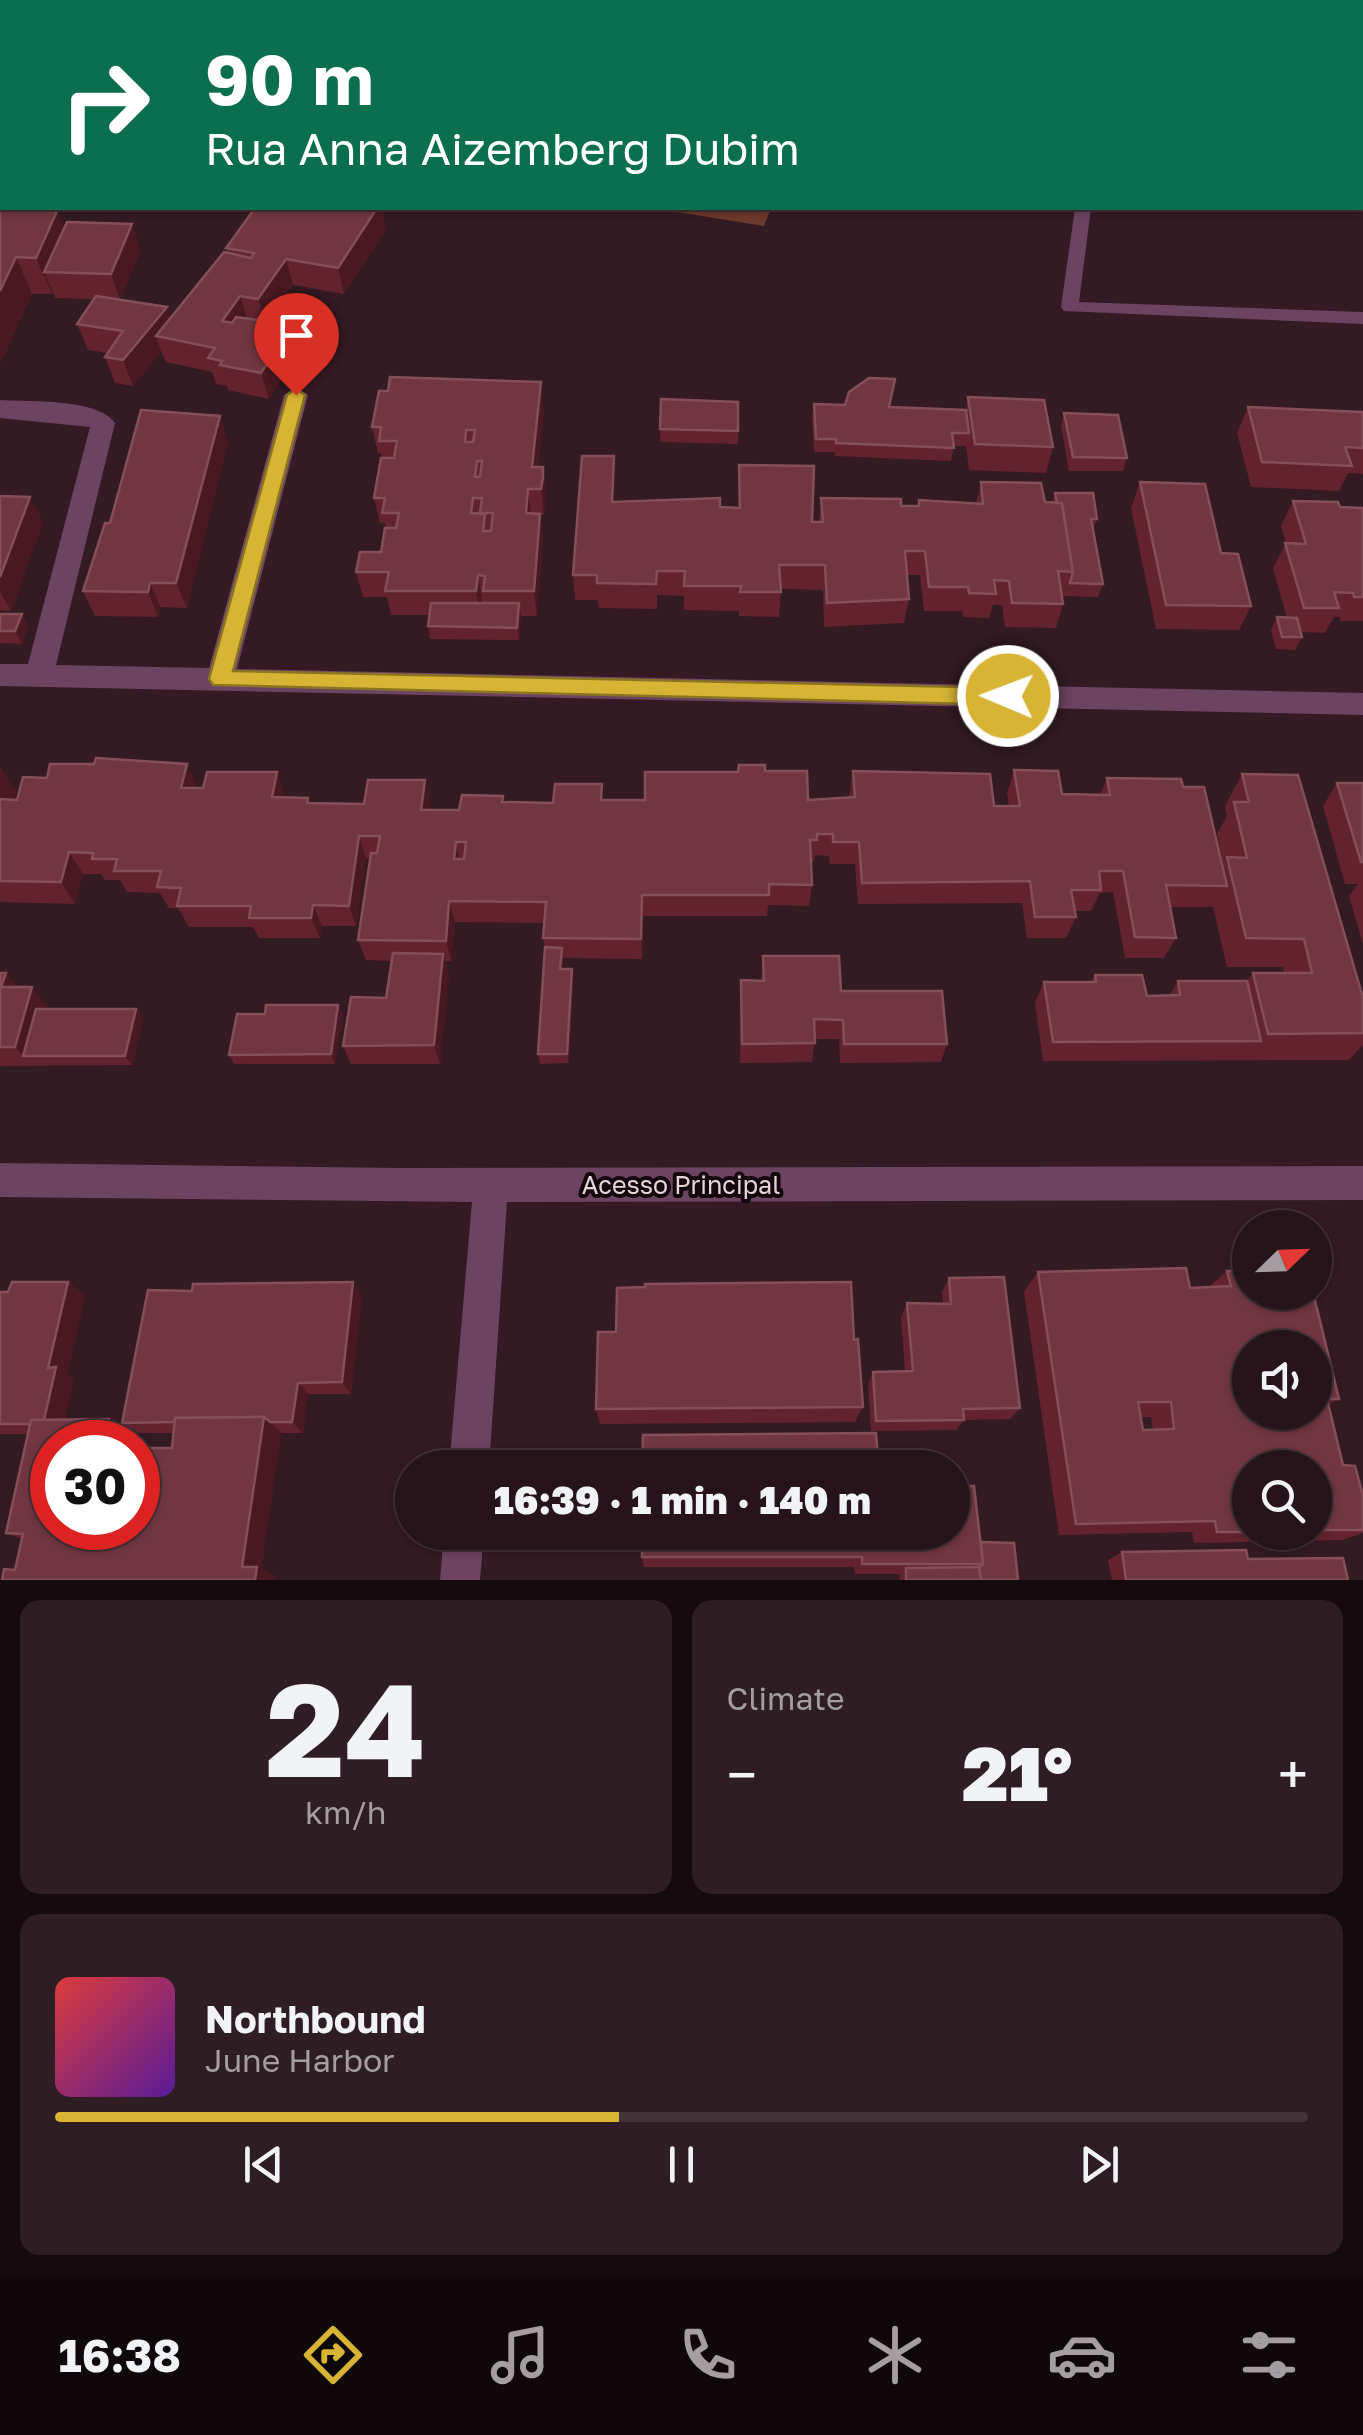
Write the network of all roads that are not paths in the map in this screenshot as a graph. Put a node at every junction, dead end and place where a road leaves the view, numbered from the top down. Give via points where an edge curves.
1 (1082, 210) edge
2 (1363, 318) edge
3 (296, 395) dead end
4 (0, 409) edge
5 (0, 675) edge
6 (38, 676) junction
7 (220, 679) junction
8 (1363, 704) edge
9 (0, 1180) edge
10 (1363, 1183) edge
11 (491, 1184) junction
12 (470, 1450) edge
13 (462, 1550) edge
14 (460, 1580) edge

1 - 2 lane via 1070,307
3 - 7 street
4 - 6 street via 88,415 102,423
5 - 6 street
6 - 7 street
7 - 8 street
9 - 11 street, Acesso Principal
10 - 11 street, Acesso Principal
11 - 12 street
13 - 14 street

